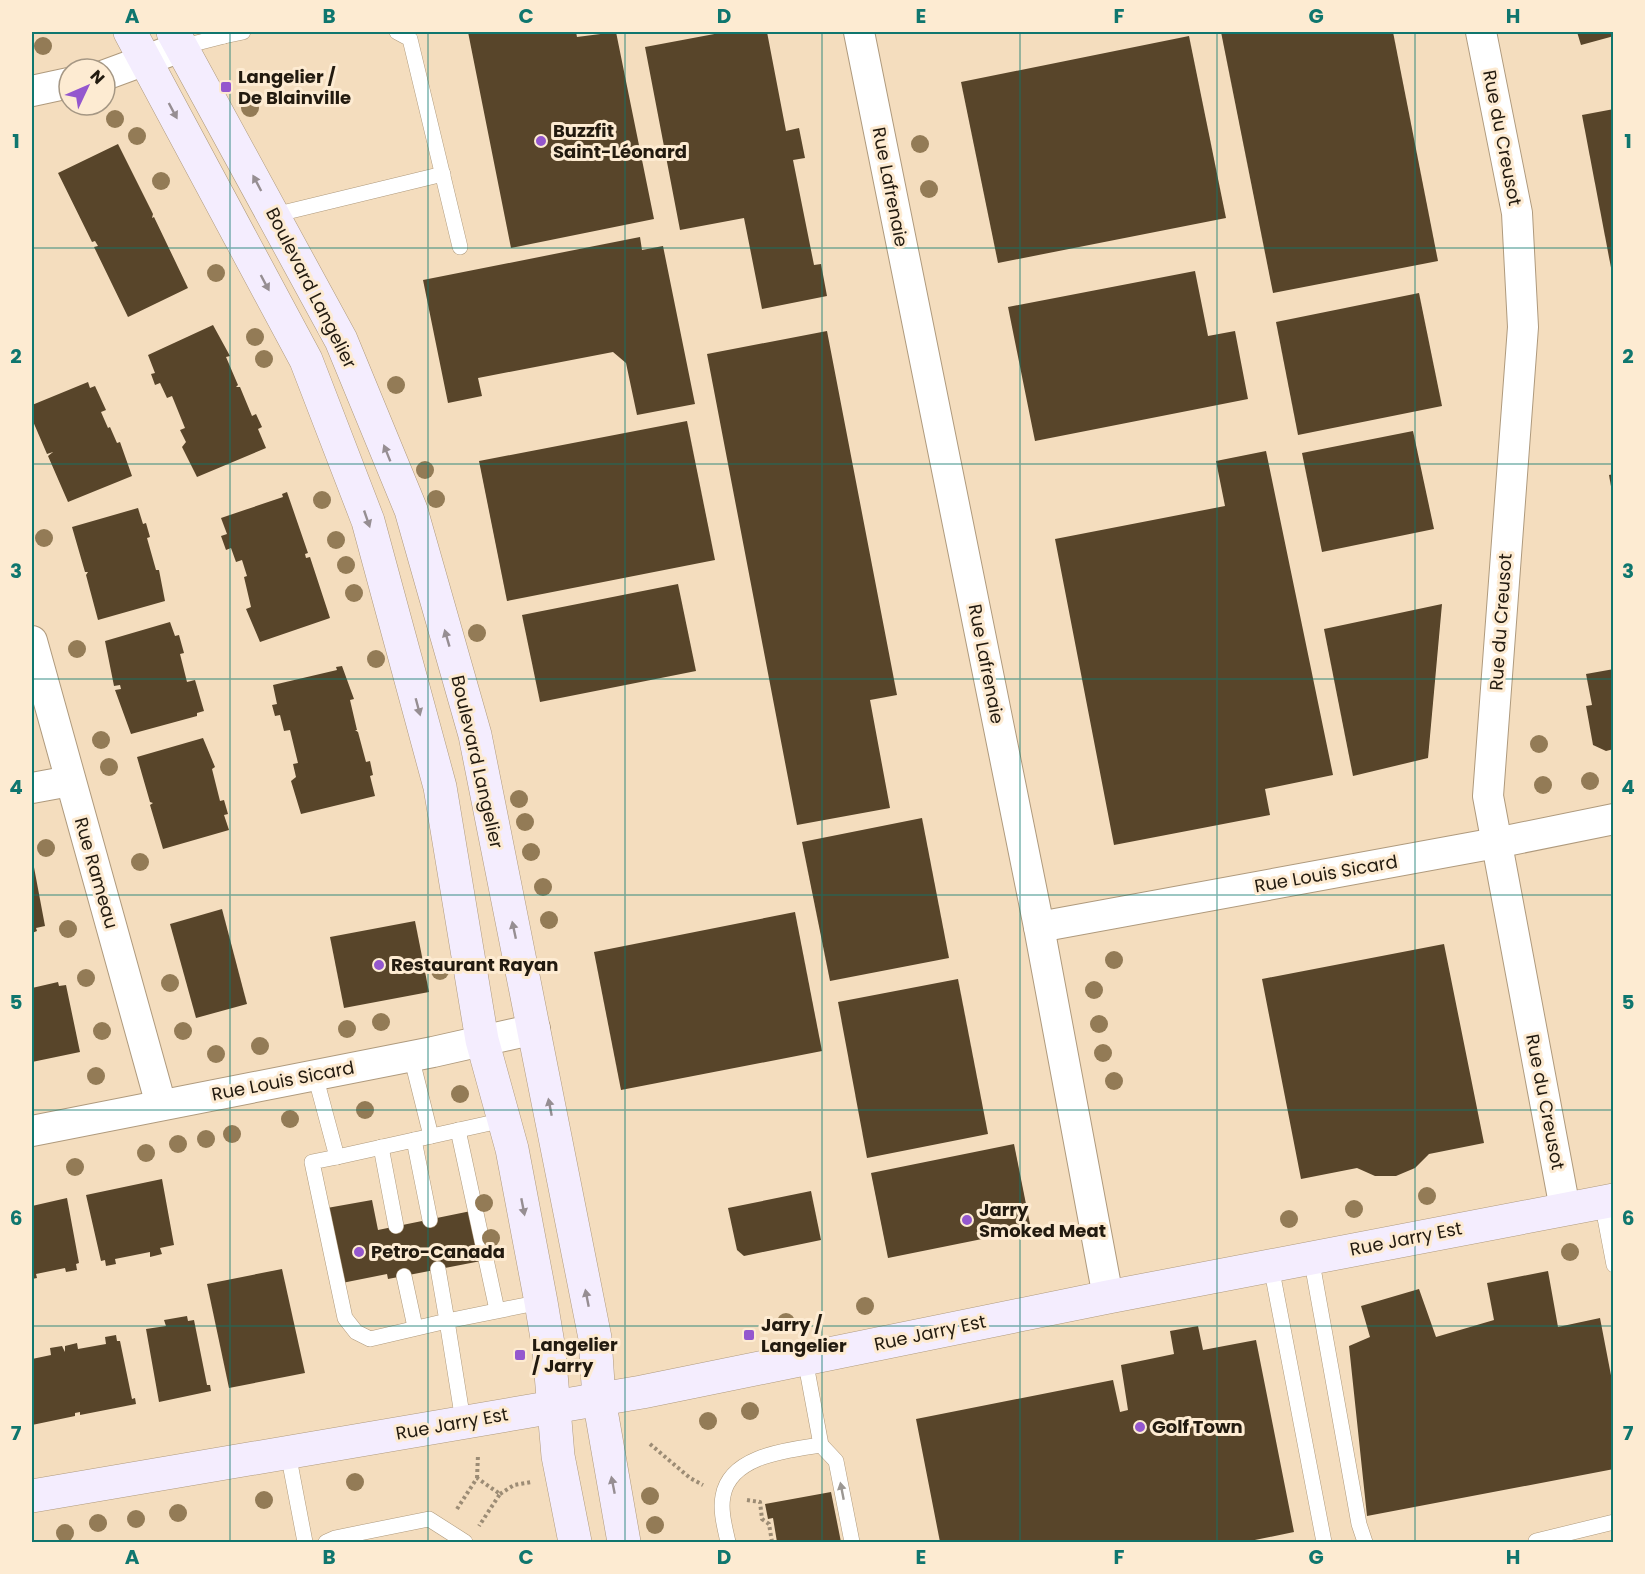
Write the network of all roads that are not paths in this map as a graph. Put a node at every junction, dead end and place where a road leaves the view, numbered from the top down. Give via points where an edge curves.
1 (243, 32) edge
2 (397, 32) edge
3 (859, 32) edge
4 (1481, 32) edge
5 (223, 34) edge
6 (177, 39) edge
7 (137, 46) edge
8 (117, 64) edge
9 (57, 85) edge
10 (32, 90) edge
11 (443, 174) junction
12 (274, 216) junction
13 (460, 247) dead end
14 (32, 641) edge
15 (70, 781) junction
16 (32, 789) edge
17 (1614, 819) edge
18 (1496, 843) junction
19 (1039, 927) junction
20 (535, 1029) junction
21 (482, 1040) junction
22 (411, 1056) junction
23 (315, 1075) junction
24 (161, 1105) junction
25 (504, 1120) junction
26 (458, 1130) junction
27 (32, 1131) edge
28 (431, 1136) junction
29 (414, 1140) junction
30 (381, 1147) junction
31 (337, 1157) junction
32 (1608, 1201) edge
33 (1565, 1209) junction
34 (430, 1220) dead end
35 (396, 1227) dead end
36 (1311, 1257) junction
37 (1614, 1265) edge
38 (1271, 1266) junction
39 (438, 1269) dead end
40 (405, 1276) dead end
41 (1108, 1297) junction
42 (541, 1302) junction
43 (497, 1310) junction
44 (447, 1321) junction
45 (415, 1327) junction
46 (805, 1359) junction
47 (599, 1399) junction
48 (553, 1407) junction
49 (464, 1421) junction
50 (821, 1445) junction
51 (288, 1453) junction
52 (32, 1496) edge
53 (1614, 1521) edge
54 (1536, 1541) edge
55 (305, 1542) edge
56 (326, 1542) edge
57 (465, 1542) edge
58 (575, 1542) edge
59 (624, 1542) edge
60 (728, 1542) edge
61 (852, 1542) edge
62 (1324, 1542) edge
63 (1365, 1542) edge

1 - 5 lane
2 - 11 lane via 410,39
3 - 19 street, Rue Lafrenaie
4 - 18 street, Rue du Creusot via 1517,213 1522,327 1488,796
5 - 6 lane
6 - 7 street
12 -> 6 main road, Boulevard Langelier
7 - 8 street
7 -> 21 main road, Boulevard Langelier via 306,360 368,521 440,786
9 - 10 street
11 - 12 lane
11 - 13 lane
20 -> 12 main road, Boulevard Langelier via 475,735 411,510 341,340
14 - 15 street, Rue Rameau
15 - 16 street
15 - 24 street, Rue Rameau
17 - 18 street, Rue Louis Sicard
18 - 19 street, Rue Louis Sicard
18 - 33 street, Rue du Creusot
19 - 41 street, Rue Lafrenaie
20 - 21 street, Rue Louis Sicard
47 -> 20 main road, Boulevard Langelier via 595,1338
21 - 22 street, Rue Louis Sicard
21 - 25 main road, Boulevard Langelier
22 - 23 street, Rue Louis Sicard
22 - 28 lane
23 - 24 street, Rue Louis Sicard
23 - 31 lane
24 - 27 street, Rue Louis Sicard
25 - 26 lane
25 -> 42 main road, Boulevard Langelier
26 - 28 lane
26 - 43 lane
28 - 29 lane
29 - 30 lane
29 - 34 lane
30 - 31 lane
30 - 35 lane
31 - 45 lane via 312,1162 345,1318 356,1332 370,1339
32 - 33 main road, Rue Jarry Est
32 - 37 lane
33 - 36 main road, Rue Jarry Est
36 - 38 main road, Rue Jarry Est
36 - 63 lane
38 - 41 main road, Rue Jarry Est
38 - 62 lane
39 - 44 lane
40 - 45 lane
41 - 46 main road, Rue Jarry Est
42 - 43 lane
42 - 48 main road, Boulevard Langelier
43 - 44 lane
44 - 45 lane
44 - 49 lane
46 - 47 main road, Rue Jarry Est
46 - 50 lane
47 - 48 main road, Rue Jarry Est
59 -> 47 main road, Boulevard Langelier
48 - 49 main road, Rue Jarry Est
48 - 58 main road, Boulevard Langelier
49 - 51 main road, Rue Jarry Est
50 - 60 lane via 769,1455 734,1475 723,1495
61 -> 50 lane via 836,1461
51 - 52 main road, Rue Jarry Est
51 - 55 lane
53 - 54 lane
56 - 57 lane via 429,1519

